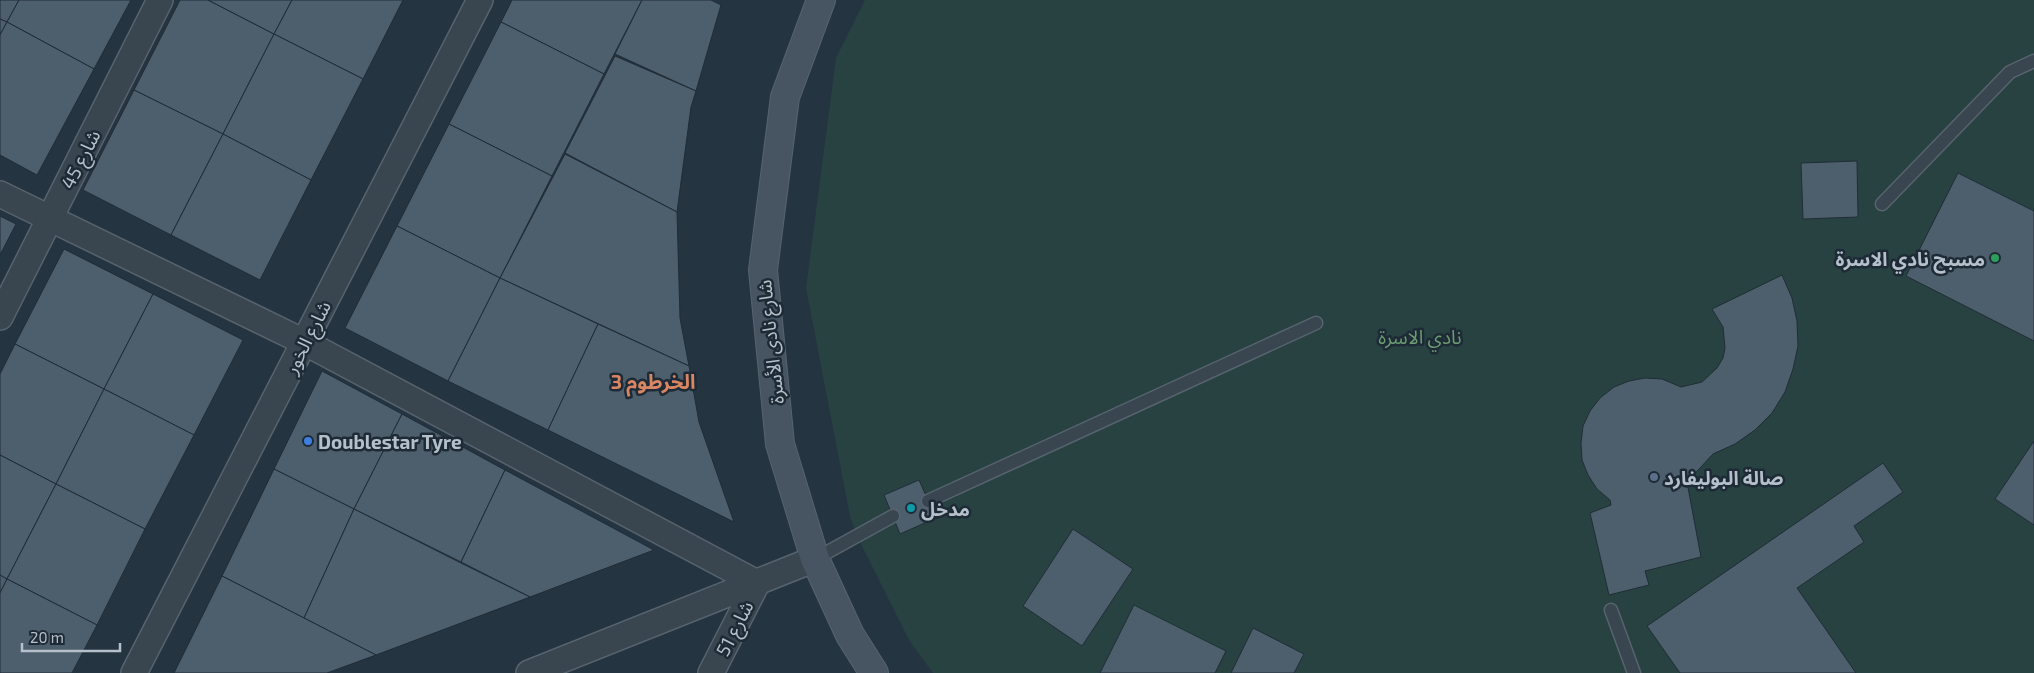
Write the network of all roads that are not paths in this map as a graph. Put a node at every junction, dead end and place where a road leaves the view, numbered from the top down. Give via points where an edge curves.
1 (160, 0) edge
2 (480, 0) edge
3 (821, 0) edge
4 (2034, 61) edge
5 (0, 194) edge
6 (1882, 204) dead end
7 (50, 219) junction
8 (0, 318) edge
9 (1316, 323) dead end
10 (304, 342) junction
11 (928, 501) dead end
12 (893, 516) dead end
13 (815, 559) junction
14 (757, 583) junction
15 (1611, 610) dead end
16 (134, 673) edge
17 (529, 673) edge
18 (711, 673) edge
19 (874, 673) edge
20 (1634, 673) edge

1 - 7 street, شارع 45
2 - 10 street, شارع الخور
3 - 13 street, شارع نادى الأسرة via 785,96 763,270 780,444
4 - 6 lane via 2010,72
5 - 7 street
7 - 8 street, شارع 45
7 - 10 street
9 - 11 lane
10 - 14 street
10 - 16 street, شارع الخور
12 - 13 lane
13 - 14 street
13 - 19 street, شارع نادى الأسرة via 850,636
14 - 17 street
14 - 18 street, شارع 51
15 - 20 lane

